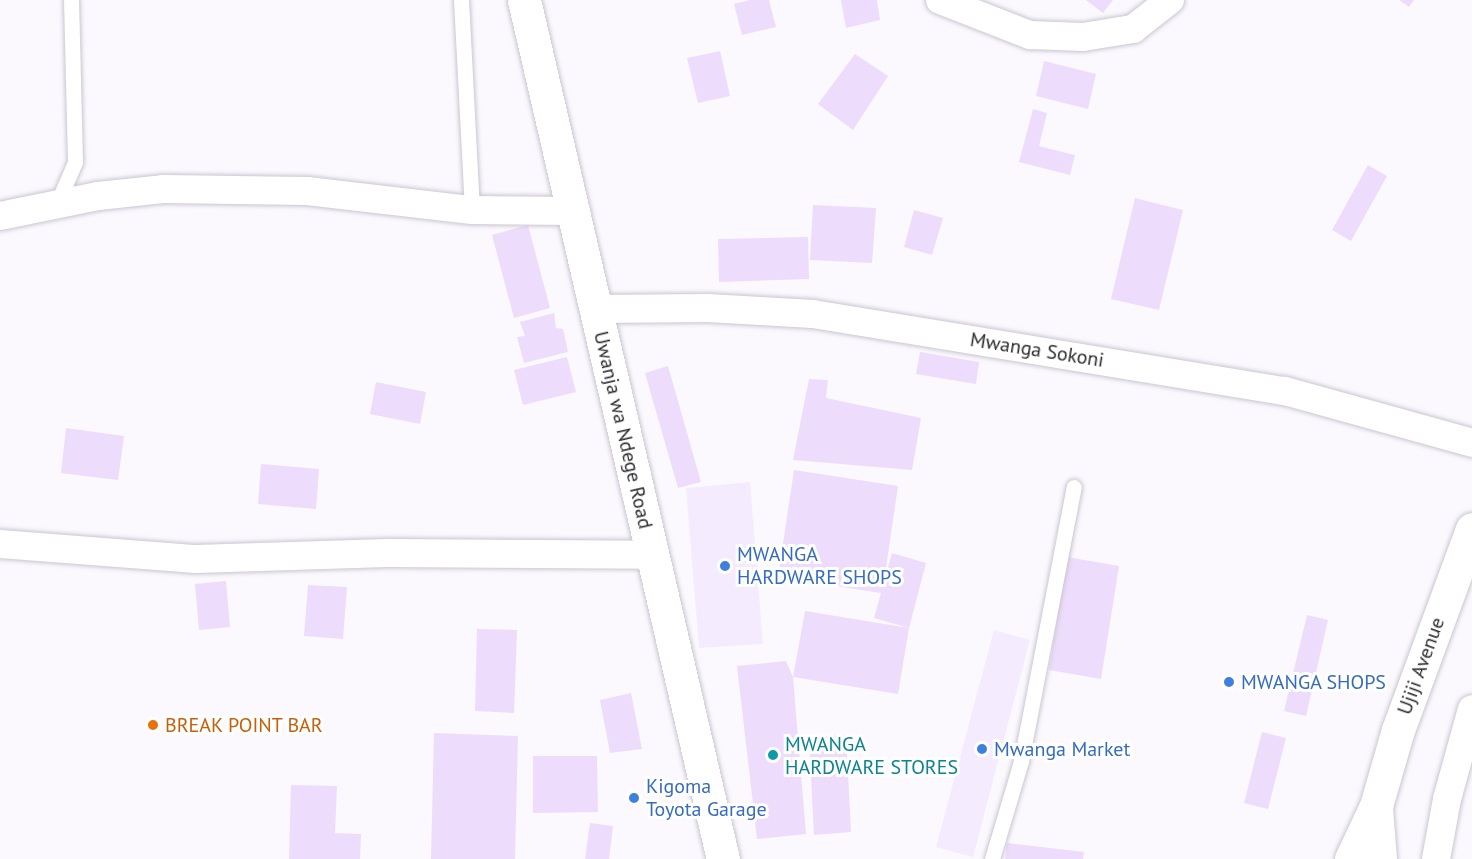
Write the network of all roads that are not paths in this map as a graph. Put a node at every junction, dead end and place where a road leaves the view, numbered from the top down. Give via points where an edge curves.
1 (71, 0) edge
2 (461, 0) edge
3 (524, 0) edge
4 (940, 0) edge
5 (1170, 0) edge
6 (56, 206) junction
7 (471, 210) junction
8 (576, 211) junction
9 (0, 216) edge
10 (595, 309) junction
11 (1472, 443) edge
12 (1074, 488) dead end
13 (1472, 529) edge
14 (0, 544) edge
15 (652, 555) junction
16 (1472, 709) edge
17 (1376, 806) junction
18 (723, 859) edge
19 (992, 859) edge
20 (1351, 859) edge
21 (1380, 859) edge
22 (1436, 859) edge

1 - 6 lane via 75,162
2 - 7 lane via 470,122
3 - 8 main road, Uwanja wa Ndege Road
4 - 5 street via 1030,35 1083,37 1133,28
6 - 7 street via 164,189 238,189 307,191
6 - 9 street
7 - 8 street
8 - 10 main road, Uwanja wa Ndege Road
10 - 11 street, Mwanga Sokoni via 708,308 813,314 1285,391
10 - 15 main road, Uwanja wa Ndege Road
12 - 19 lane via 1025,738
13 - 17 main road, Ujiji Avenue via 1398,730
14 - 15 street via 196,559 421,553
15 - 18 main road, Uwanja wa Ndege Road
16 - 22 street via 1447,799
17 - 20 main road, Ujiji Avenue
17 - 21 main road, Ujiji Avenue

